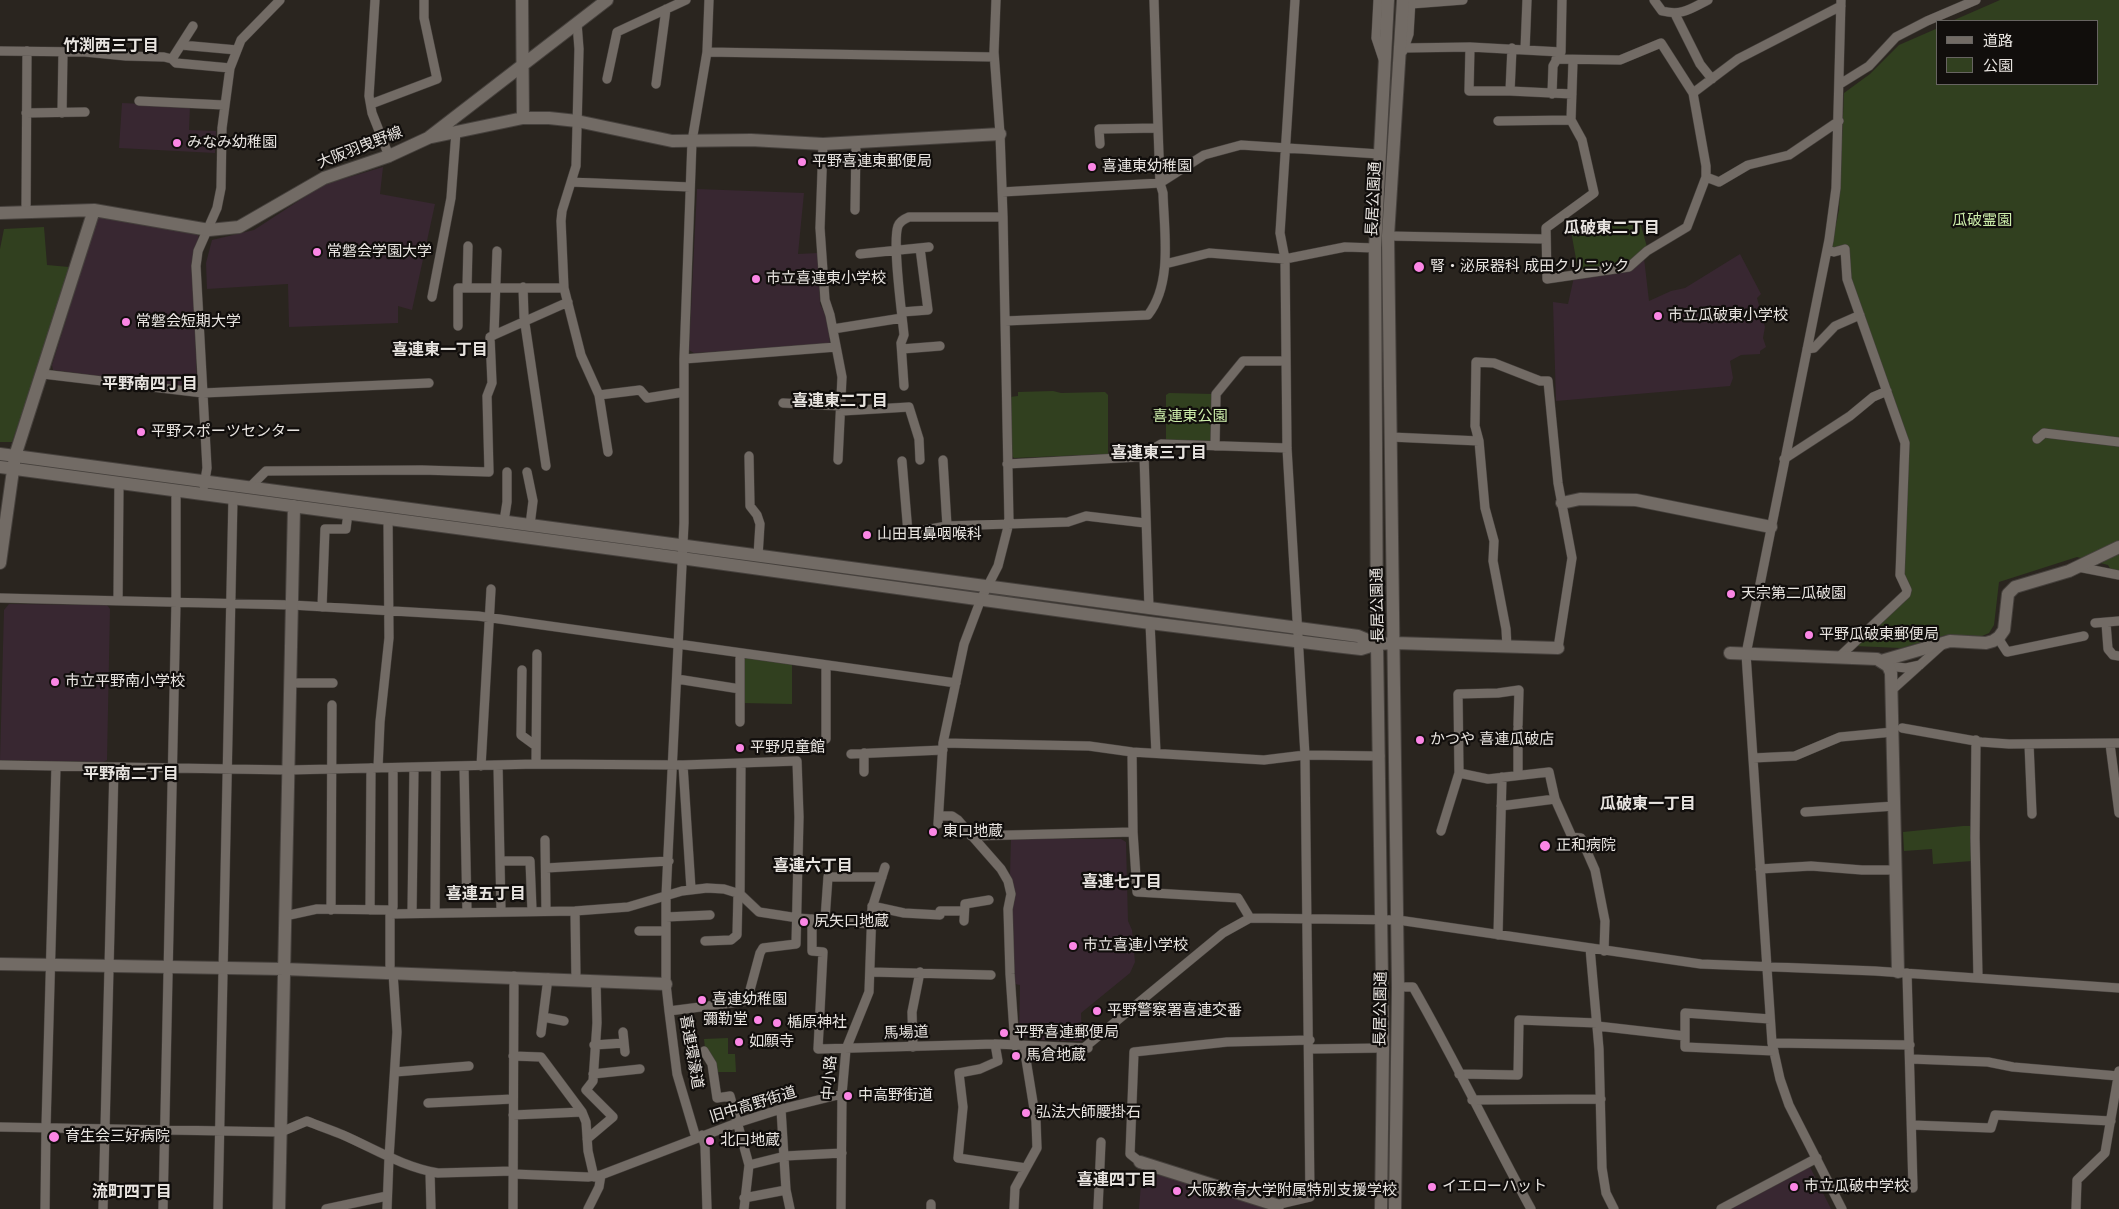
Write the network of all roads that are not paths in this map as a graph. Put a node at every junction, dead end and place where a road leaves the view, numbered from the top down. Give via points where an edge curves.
1 (280, 0) edge
2 (375, 0) edge
3 (424, 0) edge
4 (522, 0) edge
5 (606, 0) edge
6 (686, 0) edge
7 (709, 0) edge
8 (996, 0) edge
9 (1154, 0) edge
10 (1295, 0) edge
11 (1378, 0) edge
12 (1388, 0) edge
13 (1463, 0) edge
14 (1527, 0) edge
15 (1562, 0) edge
16 (1654, 0) edge
17 (1708, 0) edge
18 (1976, 0) edge
19 (1408, 1) edge
20 (1841, 3) edge
21 (666, 9) junction
22 (1674, 14) junction
23 (577, 24) junction
24 (193, 26) dead end
25 (181, 45) junction
26 (1470, 47) junction
27 (1404, 48) junction
28 (1512, 48) junction
29 (237, 50) junction
30 (1525, 50) junction
31 (0, 51) edge
32 (27, 52) junction
33 (63, 52) junction
34 (707, 52) junction
35 (1558, 56) junction
36 (994, 57) junction
37 (172, 58) junction
38 (1573, 61) junction
39 (1384, 62) junction
40 (1399, 63) junction
41 (522, 65) junction
42 (230, 68) junction
43 (607, 79) dead end
44 (1712, 79) junction
45 (656, 84) dead end
46 (1840, 84) junction
47 (1510, 90) junction
48 (1693, 92) junction
49 (1552, 94) junction
50 (1572, 94) junction
51 (139, 101) dead end
52 (370, 104) junction
53 (224, 105) junction
54 (86, 112) dead end
55 (26, 113) junction
56 (62, 113) junction
57 (523, 118) junction
58 (1571, 120) junction
59 (577, 121) junction
60 (1498, 121) dead end
61 (1839, 121) junction
62 (1158, 128) junction
63 (456, 132) junction
64 (1000, 134) junction
65 (428, 138) junction
66 (692, 141) junction
67 (856, 143) junction
68 (823, 144) junction
69 (1100, 144) dead end
70 (1286, 149) junction
71 (1379, 154) junction
72 (389, 156) junction
73 (1706, 178) junction
74 (571, 182) junction
75 (1160, 183) junction
76 (690, 187) junction
77 (1002, 192) junction
78 (94, 210) junction
79 (855, 210) dead end
80 (26, 212) junction
81 (0, 213) edge
82 (1003, 216) junction
83 (208, 230) junction
84 (1388, 236) junction
85 (1546, 240) junction
86 (468, 246) dead end
87 (1375, 248) junction
88 (1826, 250) junction
89 (497, 251) dead end
90 (897, 251) junction
91 (860, 254) dead end
92 (1285, 259) junction
93 (1165, 264) junction
94 (496, 287) junction
95 (523, 287) junction
96 (467, 288) junction
97 (564, 288) junction
98 (432, 297) dead end
99 (568, 302) junction
100 (902, 315) junction
101 (1860, 315) junction
102 (1005, 321) junction
103 (525, 322) junction
104 (458, 326) dead end
105 (833, 329) junction
106 (494, 335) junction
107 (940, 346) dead end
108 (836, 348) junction
109 (902, 349) junction
110 (1807, 349) junction
111 (684, 359) junction
112 (1286, 361) junction
113 (42, 374) junction
114 (429, 383) dead end
115 (904, 386) dead end
116 (1887, 391) junction
117 (684, 392) junction
118 (204, 393) junction
119 (599, 395) junction
120 (783, 403) dead end
121 (842, 409) junction
122 (1391, 437) junction
123 (2037, 439) dead end
124 (1480, 440) junction
125 (2119, 442) edge
126 (1215, 446) junction
127 (1287, 448) junction
128 (608, 452) dead end
129 (0, 454) edge
130 (1144, 455) junction
131 (749, 456) dead end
132 (1784, 459) junction
133 (838, 460) dead end
134 (920, 460) dead end
135 (943, 460) dead end
136 (902, 461) dead end
137 (9, 464) edge
138 (1007, 464) junction
139 (546, 466) dead end
140 (507, 472) dead end
141 (527, 472) dead end
142 (120, 482) junction
143 (251, 486) junction
144 (204, 487) junction
145 (176, 490) junction
146 (233, 497) junction
147 (1562, 503) junction
148 (294, 506) junction
149 (411, 508) junction
150 (348, 513) junction
151 (388, 518) junction
152 (407, 521) junction
153 (504, 521) junction
154 (1009, 522) junction
155 (1146, 523) junction
156 (530, 525) junction
157 (948, 526) junction
158 (1771, 527) junction
159 (2119, 547) edge
160 (682, 552) junction
161 (1, 555) edge
162 (758, 556) junction
163 (2078, 567) junction
164 (2119, 575) edge
165 (491, 589) dead end
166 (984, 593) junction
167 (0, 598) edge
168 (118, 601) junction
169 (176, 602) junction
170 (230, 604) junction
171 (292, 605) junction
172 (322, 607) junction
173 (1149, 608) junction
174 (388, 611) junction
175 (489, 618) junction
176 (2119, 621) edge
177 (2095, 623) dead end
178 (2106, 623) junction
179 (1150, 624) junction
180 (1298, 629) junction
181 (2084, 636) dead end
182 (1998, 638) junction
183 (1299, 642) junction
184 (1946, 642) junction
185 (1395, 643) junction
186 (678, 644) junction
187 (1378, 644) junction
188 (1507, 646) junction
189 (1558, 648) joint
190 (740, 653) junction
191 (1730, 653) dead end
192 (537, 654) dead end
193 (1746, 654) junction
194 (2119, 656) edge
195 (1839, 657) junction
196 (1884, 663) junction
197 (826, 665) junction
198 (1920, 665) junction
199 (522, 670) dead end
200 (677, 679) junction
201 (290, 683) junction
202 (334, 683) dead end
203 (956, 683) junction
204 (740, 689) junction
205 (1892, 691) junction
206 (332, 705) dead end
207 (740, 722) dead end
208 (1897, 730) junction
209 (826, 738) dead end
210 (1976, 740) junction
211 (2115, 743) edge
212 (2029, 744) junction
213 (536, 746) junction
214 (943, 746) junction
215 (1132, 752) junction
216 (864, 753) junction
217 (1156, 753) junction
218 (851, 754) dead end
219 (1305, 755) junction
220 (1380, 756) junction
221 (1753, 758) junction
222 (741, 763) junction
223 (536, 764) junction
224 (0, 765) edge
225 (498, 765) junction
226 (673, 765) junction
227 (683, 765) junction
228 (56, 766) junction
229 (464, 766) junction
230 (481, 766) junction
231 (114, 767) junction
232 (414, 767) junction
233 (436, 767) junction
234 (173, 768) junction
235 (375, 768) junction
236 (393, 768) junction
237 (227, 769) junction
238 (333, 769) junction
239 (288, 770) junction
240 (864, 772) dead end
241 (1459, 773) junction
242 (1518, 775) junction
243 (1502, 777) junction
244 (1555, 799) junction
245 (1501, 806) junction
246 (1895, 806) junction
247 (1805, 812) dead end
248 (2119, 813) edge
249 (2032, 814) dead end
250 (1442, 831) dead end
251 (1133, 832) junction
252 (971, 836) junction
253 (545, 840) dead end
254 (500, 861) junction
255 (669, 861) junction
256 (885, 867) dead end
257 (546, 868) junction
258 (1760, 869) junction
259 (1896, 870) junction
260 (882, 877) junction
261 (691, 889) junction
262 (739, 894) junction
263 (666, 896) junction
264 (989, 900) dead end
265 (872, 906) junction
266 (331, 910) junction
267 (370, 910) junction
268 (532, 910) junction
269 (501, 911) junction
270 (575, 911) junction
271 (964, 911) junction
272 (390, 912) junction
273 (468, 912) junction
274 (546, 912) junction
275 (412, 913) junction
276 (435, 913) junction
277 (710, 915) dead end
278 (286, 916) junction
279 (666, 917) junction
280 (798, 918) junction
281 (1250, 918) junction
282 (812, 919) junction
283 (825, 919) junction
284 (1382, 919) junction
285 (1309, 920) junction
286 (1398, 920) junction
287 (964, 921) dead end
288 (870, 924) junction
289 (639, 931) dead end
290 (666, 931) junction
291 (1498, 934) junction
292 (705, 941) dead end
293 (1590, 948) junction
294 (1604, 951) junction
295 (0, 964) edge
296 (50, 965) junction
297 (108, 966) junction
298 (168, 967) junction
299 (224, 968) junction
300 (1767, 968) junction
301 (284, 969) junction
302 (870, 972) junction
303 (920, 972) junction
304 (392, 973) junction
305 (1903, 973) junction
306 (514, 976) junction
307 (991, 976) dead end
308 (1978, 977) junction
309 (548, 978) junction
310 (576, 980) junction
311 (596, 980) junction
312 (666, 984) junction
313 (1398, 987) junction
314 (2119, 988) edge
315 (668, 1011) junction
316 (543, 1017) junction
317 (1770, 1019) junction
318 (564, 1021) dead end
319 (1597, 1025) junction
320 (623, 1032) dead end
321 (541, 1033) dead end
322 (1685, 1036) junction
323 (996, 1044) junction
324 (594, 1045) junction
325 (1310, 1045) junction
326 (1910, 1045) junction
327 (1020, 1046) junction
328 (913, 1047) junction
329 (1773, 1047) junction
330 (1383, 1048) junction
331 (846, 1049) junction
332 (704, 1051) dead end
333 (513, 1056) junction
334 (1911, 1059) junction
335 (469, 1066) dead end
336 (640, 1069) dead end
337 (395, 1072) junction
338 (2119, 1073) edge
339 (593, 1074) junction
340 (1460, 1074) junction
341 (842, 1094) junction
342 (513, 1099) junction
343 (1601, 1099) junction
344 (1472, 1100) junction
345 (428, 1102) dead end
346 (781, 1110) junction
347 (582, 1112) junction
348 (513, 1116) junction
349 (2111, 1121) junction
350 (737, 1123) junction
351 (1912, 1126) junction
352 (0, 1127) edge
353 (46, 1128) junction
354 (104, 1129) junction
355 (164, 1130) junction
356 (219, 1131) junction
357 (281, 1132) junction
358 (699, 1136) junction
359 (586, 1139) junction
360 (1101, 1142) dead end
361 (842, 1153) junction
362 (784, 1156) junction
363 (388, 1158) junction
364 (1817, 1158) junction
365 (1140, 1162) joint
366 (748, 1165) junction
367 (1026, 1168) junction
368 (430, 1172) junction
369 (513, 1173) junction
370 (597, 1176) junction
371 (1913, 1188) dead end
372 (786, 1190) junction
373 (387, 1196) junction
374 (744, 1198) junction
375 (1277, 1207) edge
376 (331, 1208) edge
377 (45, 1209) edge
378 (103, 1209) edge
379 (163, 1209) edge
380 (218, 1209) edge
381 (279, 1209) edge
382 (387, 1209) edge
383 (431, 1209) edge
384 (513, 1209) edge
385 (588, 1209) edge
386 (707, 1209) edge
387 (744, 1209) edge
388 (790, 1209) edge
389 (840, 1209) edge
390 (1014, 1209) edge
391 (1098, 1209) edge
392 (1381, 1209) edge
393 (1395, 1209) edge
394 (1530, 1209) edge
395 (1614, 1209) edge
396 (1721, 1209) edge
397 (1842, 1209) edge
398 (2076, 1209) edge

1 - 29 street via 249,30
2 - 52 street
3 - 52 street via 424,18 438,79
4 - 41 street
5 - 23 street, 大阪羽曳野線
6 - 21 street
7 - 34 street
8 - 36 street
9 - 62 street
10 - 70 street
11 - 39 street via 1376,38
12 - 39 street, 長居公園通
13 - 19 street
14 - 30 street
15 - 35 street
16 - 22 street via 1662,11
17 - 22 street via 1683,13
18 - 46 street via 1896,37 1869,66
19 - 27 street via 1409,34
19 - 40 street, 長居公園通
20 - 44 street via 1738,59
20 - 46 street
21 - 43 street via 617,32
21 - 45 street
22 - 44 street via 1700,64
23 - 41 street, 大阪羽曳野線
23 - 59 street
24 - 25 street
25 - 29 street
25 - 37 street
26 - 27 street
26 - 28 street
26 - 47 street via 1469,90
27 - 40 street
28 - 30 street
28 - 47 street
29 - 42 street
30 - 35 street
31 - 32 street
32 - 33 street
32 - 55 street
33 - 37 street
33 - 56 street
34 - 36 street
34 - 66 street
35 - 38 street
35 - 49 street via 1553,66
36 - 64 street
37 - 42 street via 176,63
38 - 48 street via 1620,60 1661,43
38 - 50 street
39 - 71 street, 長居公園通
40 - 84 street, 長居公園通
41 - 57 street
41 - 65 street, 大阪羽曳野線
42 - 53 street
44 - 48 street
46 - 61 street
47 - 49 street
48 - 73 street
49 - 50 street
50 - 58 street
51 - 53 street
52 - 72 street
53 - 83 street via 221,188
54 - 56 street
55 - 56 street
55 - 80 street
57 - 59 street
57 - 63 street
58 - 60 street
58 - 85 street via 1582,140 1594,193 1546,228
59 - 66 street via 672,142
59 - 74 street via 576,166
61 - 73 street via 1789,155 1748,164 1719,182
61 - 88 street via 1836,188
62 - 69 street via 1100,129
62 - 75 street
63 - 65 street
63 - 98 street via 451,198
64 - 67 street
64 - 77 street
65 - 72 street, 大阪羽曳野線
66 - 68 street
66 - 76 street
67 - 68 street
67 - 79 street
68 - 105 street via 820,228 825,300
70 - 71 street
70 - 75 street via 1241,145 1204,155
70 - 92 street via 1280,233
71 - 87 street, 長居公園通
72 - 83 street, 大阪羽曳野線 via 324,178 247,223
73 - 85 street via 1687,227 1629,267 1546,279
74 - 76 street
74 - 97 street via 561,221
75 - 77 street
75 - 93 street
76 - 111 street
77 - 82 street
78 - 80 street, 大阪羽曳野線
78 - 83 street, 大阪羽曳野線
78 - 113 street
80 - 81 street, 大阪羽曳野線
82 - 90 street via 909,217 898,226
82 - 102 street
83 - 118 street via 198,251 196,266
84 - 85 street
84 - 122 street, 長居公園通
86 - 96 street
87 - 92 street via 1345,247
87 - 187 street, 長居公園通
88 - 101 street via 1845,249 1847,279
88 - 110 street
89 - 94 street
90 - 91 street
90 - 100 street
90 - 100 street via 925,248 928,310
92 - 93 street via 1209,254
92 - 112 street
93 - 102 street via 1157,304 1148,315
94 - 95 street
94 - 96 street
94 - 106 street
95 - 97 street
95 - 103 street
96 - 104 street via 458,288
97 - 99 street
99 - 103 street
99 - 119 street via 581,355
100 - 105 street
100 - 109 street
101 - 110 street via 1835,326 1814,348
101 - 116 street
102 - 138 street
103 - 106 street
103 - 139 street
105 - 108 street
106 - 143 street via 490,337 492,383 487,396 489,472 266,471
107 - 109 street
108 - 111 street
108 - 121 street via 842,377
109 - 115 street
110 - 132 street
111 - 117 street
112 - 126 street via 1243,361 1216,394
112 - 127 street
113 - 118 street
113 - 137 street
114 - 118 street
116 - 132 street via 1873,396 1850,416
116 - 195 street via 1905,442 1900,576 1907,590
117 - 119 street via 648,398 640,390
117 - 160 street
118 - 144 street via 207,468
119 - 128 street
120 - 121 street
121 - 133 street
121 - 134 street via 909,407 919,439
122 - 124 street
122 - 185 street, 長居公園通
123 - 125 street via 2044,433
124 - 147 street via 1475,426 1476,362 1494,363 1540,381 1548,381
124 - 188 street via 1485,508 1494,541 1492,561
126 - 127 street
126 - 130 street via 1161,444
127 - 180 street
129 - 137 street
130 - 138 street
130 - 155 street
131 - 162 street via 750,506 760,524
132 - 158 street
135 - 157 street
136 - 157 street via 908,533
137 - 142 street
137 - 144 street
137 - 161 street
138 - 154 street
140 - 153 street
141 - 156 street via 533,501
142 - 145 street
142 - 168 street
143 - 144 street
143 - 149 street
144 - 145 street
144 - 146 street
145 - 169 street
146 - 148 street
146 - 170 street
147 - 158 street via 1580,499 1636,500
147 - 189 street via 1572,558
148 - 150 street
148 - 171 street
149 - 152 street
149 - 153 street
150 - 151 street
150 - 172 street via 346,529 325,529
151 - 152 street
151 - 174 street
152 - 160 street
153 - 156 street
154 - 155 street via 1068,522 1086,516
154 - 157 street
154 - 166 street via 998,566
155 - 173 street
156 - 160 street
158 - 193 street
159 - 163 street
160 - 162 street
160 - 166 street
160 - 186 street
162 - 166 street
163 - 164 street
163 - 182 street via 2015,587 2008,594 2004,630
165 - 175 street
166 - 173 street
166 - 179 street
166 - 203 street via 964,644
167 - 168 street
168 - 169 street
169 - 170 street
169 - 234 street
170 - 171 street
170 - 237 street
171 - 172 street
171 - 201 street
172 - 174 street
173 - 180 street
174 - 175 street
174 - 235 street via 389,638
175 - 186 street
175 - 230 street
176 - 178 street
177 - 178 street
178 - 194 street via 2108,649
179 - 183 street
179 - 217 street
180 - 183 street
180 - 187 street via 1358,636
181 - 182 street via 2008,652
182 - 184 street via 1986,643
183 - 187 street via 1360,649
183 - 219 street
184 - 196 street
184 - 198 street
185 - 187 street
185 - 188 street
185 - 286 street, 長居公園通
186 - 190 street
186 - 200 street
187 - 220 street, 長居公園通
188 - 189 street
190 - 197 street
190 - 204 street
191 - 193 street
192 - 213 street
193 - 195 street
193 - 221 street
195 - 196 street via 1877,659
196 - 198 street via 1906,668
196 - 205 street via 1891,673
197 - 203 street
197 - 209 street
198 - 205 street
199 - 213 street via 522,735
200 - 204 street
200 - 226 street
201 - 202 street
201 - 239 street
203 - 214 street
204 - 207 street
205 - 208 street
206 - 238 street
208 - 210 street
208 - 221 street via 1840,737 1795,756
208 - 246 street
210 - 212 street
210 - 308 street
211 - 212 street
211 - 248 street
212 - 249 street
213 - 223 street
214 - 215 street via 1089,746
214 - 216 street
214 - 252 street via 939,817 952,816
215 - 217 street
215 - 251 street
216 - 218 street
216 - 240 street
217 - 219 street via 1264,760
219 - 220 street
219 - 285 street
220 - 284 street, 長居公園通
221 - 258 street
222 - 227 street
222 - 262 street
222 - 280 street, 喜連環濠道 via 798,762
223 - 225 street
223 - 226 street
224 - 228 street
225 - 230 street
225 - 254 street
226 - 227 street
226 - 255 street
227 - 261 street
228 - 231 street
228 - 296 street
229 - 230 street
229 - 233 street
229 - 273 street
231 - 234 street
231 - 297 street
232 - 233 street
232 - 236 street
232 - 275 street
233 - 276 street
234 - 237 street
234 - 298 street
235 - 236 street
235 - 238 street
235 - 267 street
236 - 272 street via 393,907
237 - 239 street
237 - 299 street
238 - 239 street
238 - 266 street
239 - 278 street
241 - 242 street via 1458,694 1519,690
241 - 243 street via 1488,779
241 - 250 street
242 - 243 street
242 - 244 street via 1549,772
243 - 245 street
244 - 245 street
244 - 294 street via 1572,837 1581,838 1594,870 1605,921
245 - 291 street
246 - 247 street
246 - 259 street
251 - 252 street
251 - 281 street via 1137,892 1238,898
252 - 327 street via 1008,881 1011,894 1008,908 1010,974
253 - 257 street
254 - 268 street via 530,861
254 - 269 street
255 - 257 street
255 - 263 street
256 - 260 street, 中小路
257 - 274 street
258 - 259 street via 1811,866
258 - 300 street
259 - 305 street
260 - 265 street, 中小路
260 - 283 street via 828,876
261 - 262 street via 724,889
261 - 263 street
262 - 280 street via 759,912
262 - 292 street via 737,935 731,940
263 - 270 street via 628,907
263 - 279 street
264 - 271 street via 964,904
265 - 271 street via 904,913
265 - 288 street, 中小路
266 - 267 street
266 - 278 street
267 - 272 street
268 - 269 street
268 - 274 street
269 - 273 street
270 - 274 street
270 - 310 street
271 - 287 street
272 - 275 street
272 - 304 street
273 - 276 street
275 - 276 street
277 - 279 street
278 - 301 street
279 - 290 street
280 - 282 street
280 - 315 street, 喜連環濠道 via 796,944 763,948 747,1001
281 - 285 street
281 - 327 street via 1223,933 1086,1048
282 - 283 street
282 - 331 street, 馬場道 via 812,951 823,952 818,1050
283 - 288 street
284 - 285 street
284 - 286 street
284 - 330 street, 長居公園通
285 - 325 street
286 - 291 street
286 - 313 street, 長居公園通
288 - 302 street, 中小路
289 - 290 street
290 - 312 street
291 - 293 street
293 - 294 street
293 - 319 street
294 - 300 street via 1701,964
295 - 296 street
296 - 297 street
296 - 353 street
297 - 298 street
297 - 354 street
298 - 299 street
298 - 355 street
299 - 301 street
299 - 356 street
300 - 305 street
300 - 317 street
301 - 304 street
301 - 357 street
302 - 303 street
302 - 331 street, 中小路 via 869,992
303 - 307 street
303 - 328 street via 912,1012
304 - 306 street
304 - 337 street via 397,1032
305 - 308 street
305 - 326 street
306 - 309 street
306 - 333 street
308 - 314 street
309 - 310 street
309 - 316 street
310 - 311 street
311 - 312 street
311 - 324 street
312 - 315 street
313 - 340 street via 1413,988
313 - 393 street, 長居公園通
315 - 358 street, 喜連環濠道 via 677,1074
316 - 318 street
316 - 321 street
317 - 322 street via 1685,1013
317 - 329 street
319 - 322 street
319 - 340 street via 1519,1020 1518,1075
319 - 343 street
320 - 324 street via 624,1048
322 - 329 street via 1685,1047
323 - 327 street, 馬場道
323 - 328 street, 馬場道
323 - 367 street via 998,1060 980,1069 959,1073 963,1107 958,1158
324 - 339 street
325 - 330 street
325 - 365 street via 1228,1042 1134,1052 1130,1154
325 - 375 street via 1310,1197
326 - 329 street
326 - 334 street
327 - 367 street via 1036,1121 1037,1148
328 - 331 street, 馬場道
329 - 364 street via 1790,1105
330 - 392 street, 長居公園通
331 - 341 street, 中小路
332 - 350 street via 712,1064 717,1098 730,1096
333 - 342 street
333 - 347 street via 541,1056
334 - 338 street
334 - 351 street
335 - 337 street
336 - 339 street
337 - 363 street
338 - 349 street
339 - 359 street via 593,1081 586,1090 613,1117
340 - 344 street
341 - 346 street, 旧中高野街道
341 - 361 street, 中小路
342 - 345 street
342 - 348 street
343 - 344 street
343 - 395 street via 1602,1168 1606,1193
344 - 394 street
346 - 350 street, 旧中高野街道
346 - 362 street
347 - 348 street
347 - 359 street
348 - 369 street
349 - 351 street via 1995,1115 1992,1128
349 - 398 street via 2105,1153 2076,1180
350 - 358 street, 旧中高野街道
350 - 366 street
351 - 371 street
352 - 353 street
353 - 354 street
353 - 377 street
354 - 355 street
354 - 378 street
355 - 356 street
355 - 379 street
356 - 357 street
356 - 380 street
357 - 363 street via 307,1121
357 - 381 street
358 - 370 street, 旧中高野街道
358 - 386 street, 喜連環濠道 via 705,1146
359 - 370 street
360 - 391 street
361 - 362 street
361 - 389 street, 中小路
362 - 366 street
362 - 372 street
363 - 368 street
363 - 373 street
364 - 396 street
364 - 397 street
365 - 375 street
366 - 374 street
367 - 390 street via 1015,1188
368 - 369 street
368 - 383 street
369 - 370 street
369 - 384 street
370 - 385 street via 599,1187
372 - 374 street
372 - 388 street
373 - 376 street
373 - 382 street
374 - 387 street

